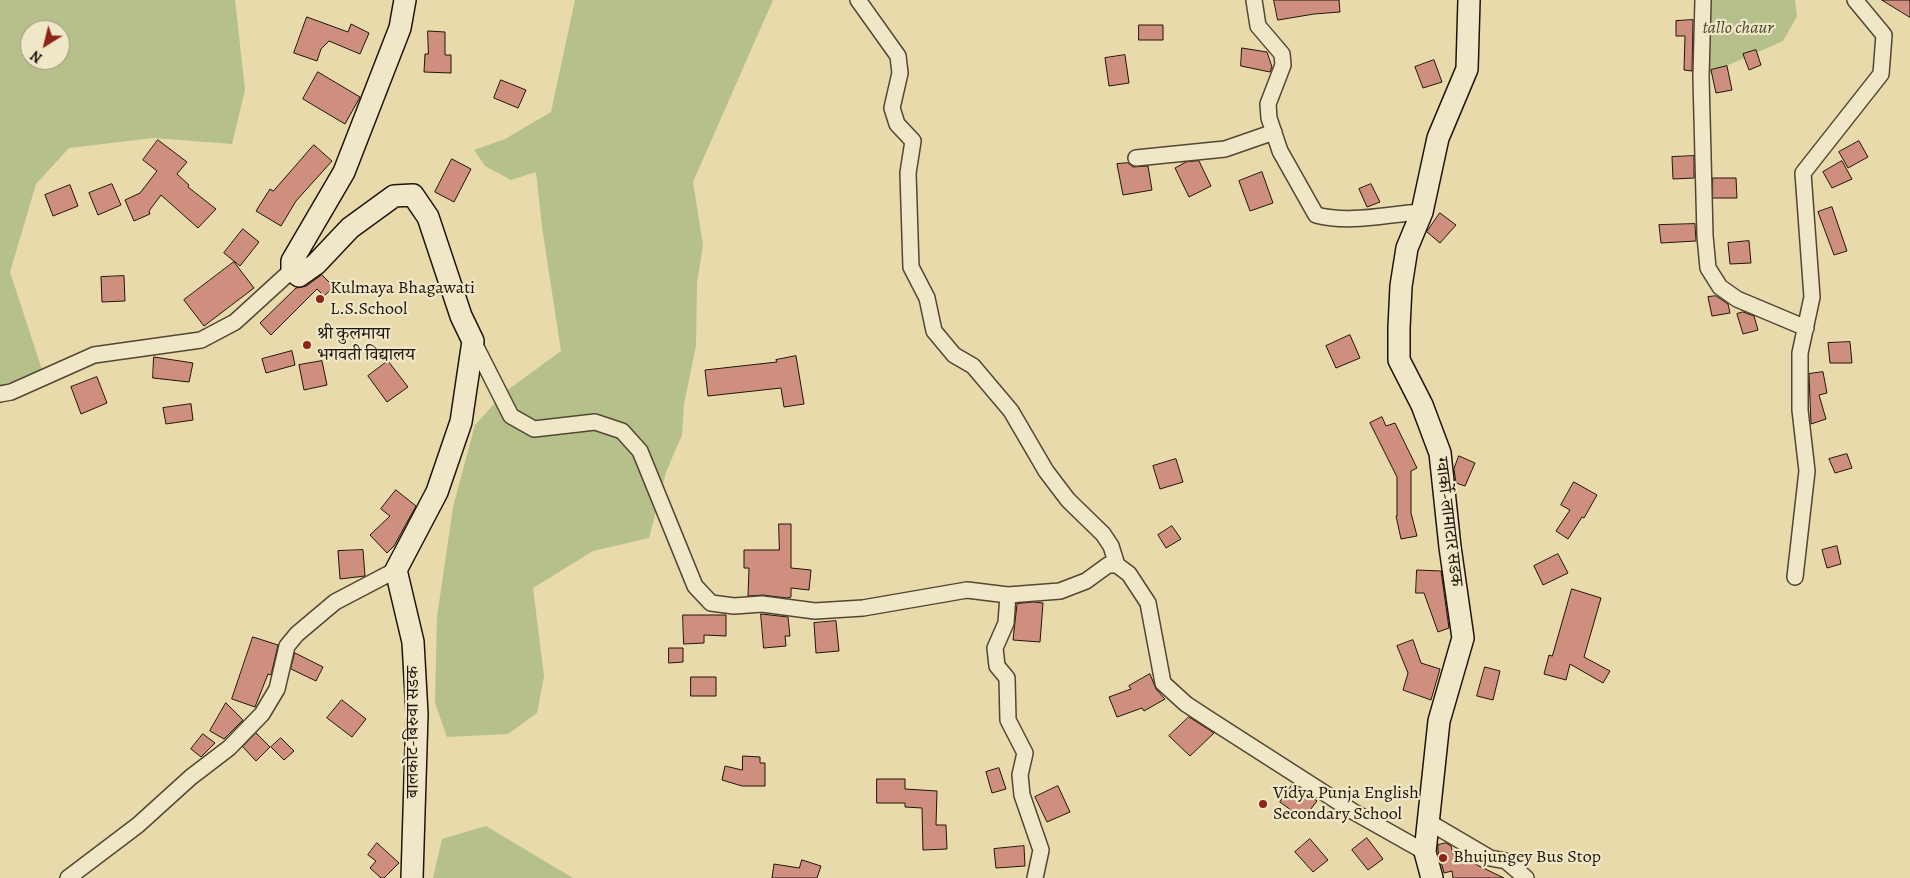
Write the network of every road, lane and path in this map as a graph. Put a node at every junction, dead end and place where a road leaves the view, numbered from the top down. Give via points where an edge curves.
1 (405, 0) edge
2 (858, 0) edge
3 (1254, 0) edge
4 (1469, 0) edge
5 (1703, 0) edge
6 (1854, 0) edge
7 (1274, 132) junction
8 (1136, 158) dead end
9 (1422, 212) junction
10 (292, 270) junction
11 (1806, 328) junction
12 (473, 341) junction
13 (0, 394) edge
14 (1117, 565) junction
15 (396, 570) junction
16 (1795, 577) dead end
17 (1008, 595) junction
18 (1427, 821) junction
19 (1425, 852) junction
20 (68, 878) edge
21 (412, 878) edge
22 (1035, 878) edge
23 (1432, 878) edge
24 (1526, 878) edge

1 - 10 main road via 400,28 344,172 292,260
2 - 14 street via 898,56 900,73 892,108 897,124 913,141 908,172 911,267 926,298 934,331 954,355 973,366 1011,411 1046,471 1068,500 1103,534
3 - 7 street via 1258,26 1282,54 1283,65 1268,104
4 - 9 main road, ग्वार्को-लामाटार सडक via 1468,69 1438,138
5 - 11 street via 1701,77 1708,268 1720,286 1737,299
6 - 11 street via 1884,35 1881,74 1804,173 1812,297
7 - 8 street via 1225,149
7 - 9 street via 1280,150 1316,215 1350,220
9 - 18 main road, ग्वार्को-लामाटार सडक via 1408,248 1401,286 1399,360 1422,405 1440,453 1463,638 1439,721
10 - 12 main road via 299,276 316,264 350,228 394,196 413,195 428,217 461,316
10 - 13 street via 235,322 200,340 94,355
11 - 16 street via 1800,353 1800,410 1807,472
12 - 15 main road via 458,431 437,492
12 - 17 street via 511,416 534,430 595,422 622,431 640,451 694,586 711,603 734,606 762,604 815,611 863,608 967,590
14 - 17 street via 1108,565 1086,581 1060,591
14 - 19 street via 1129,574 1148,603 1163,683 1212,721 1354,812
15 - 20 street via 335,602 297,634 287,646 277,688 262,714 229,748 138,825
15 - 21 main road, बालकोट-बिरुवा सडक via 413,642 417,714
17 - 22 street via 1006,623 995,648 997,666 1007,678 1008,720 1025,754 1020,775 1022,795 1041,850
18 - 19 main road, ग्वार्को-लामाटार सडक
18 - 24 street via 1490,858 1506,861
19 - 23 main road, ग्वार्को-लामाटार सडक

